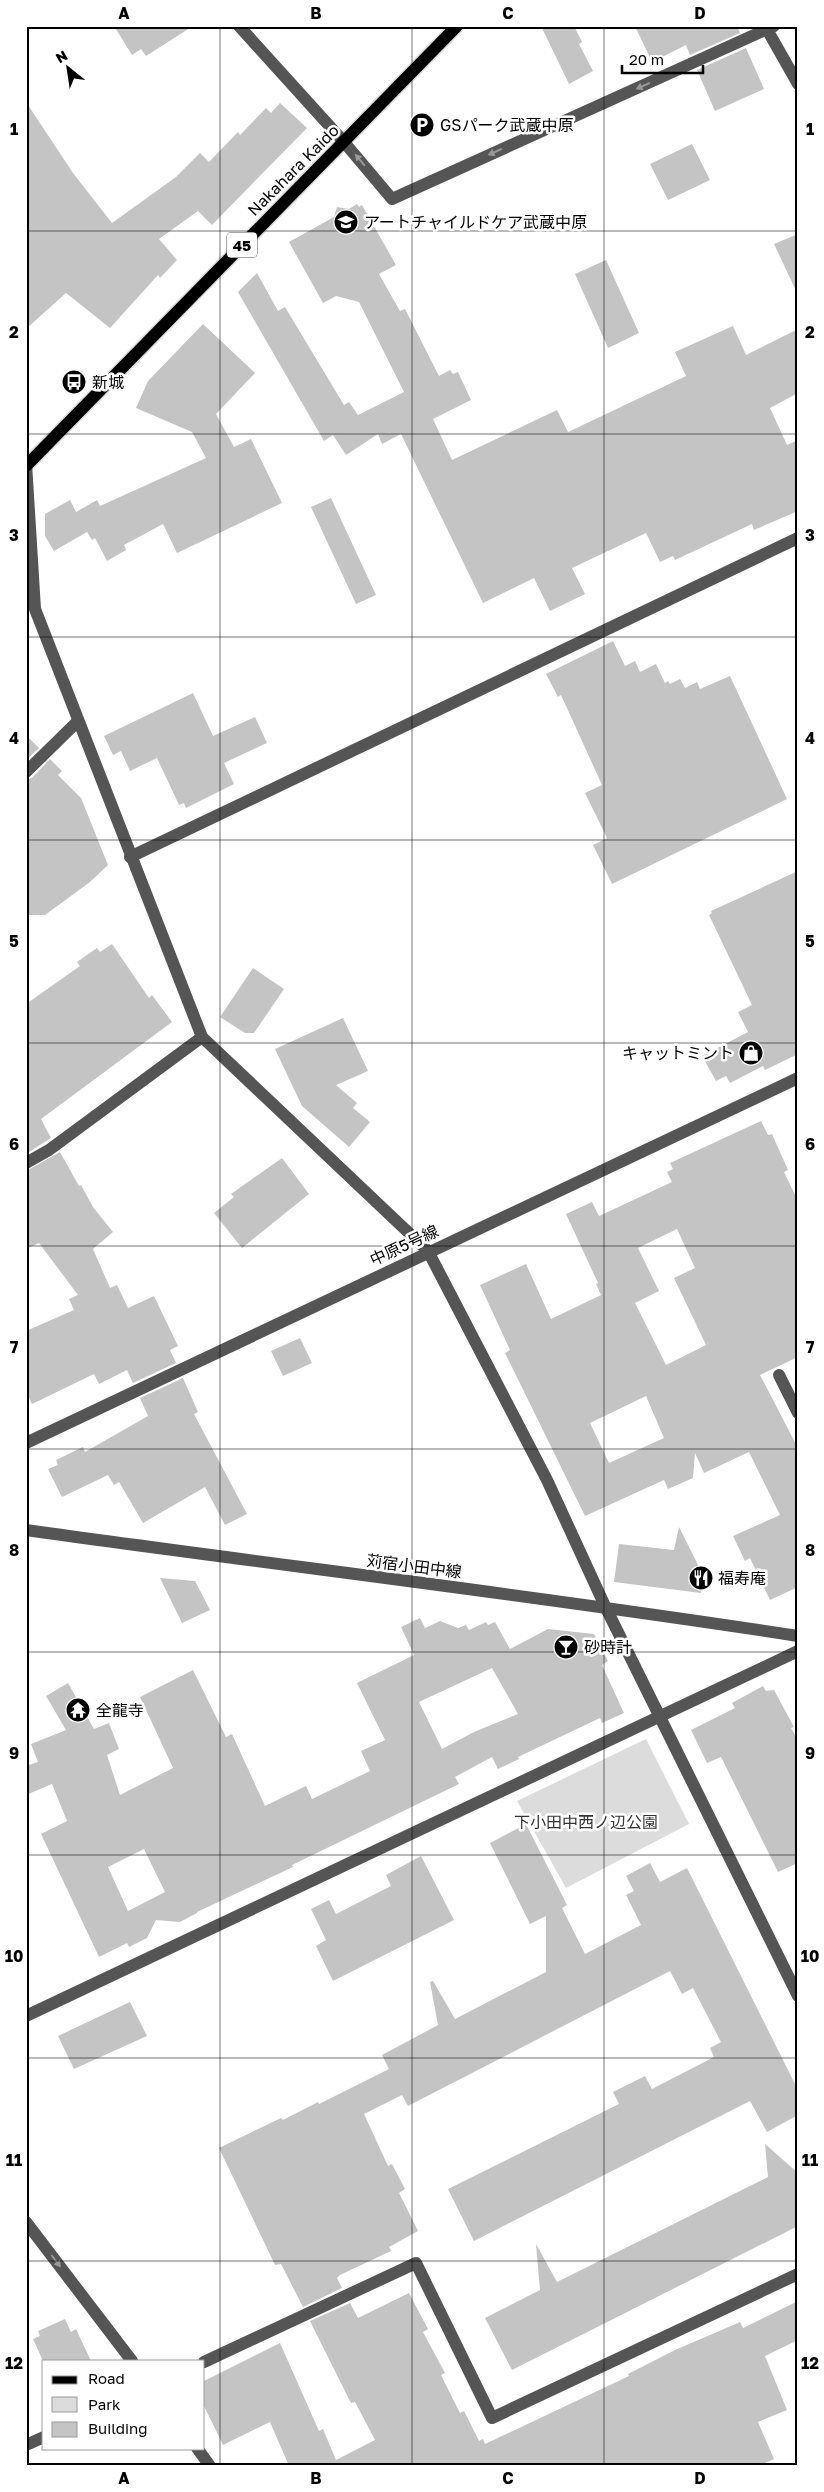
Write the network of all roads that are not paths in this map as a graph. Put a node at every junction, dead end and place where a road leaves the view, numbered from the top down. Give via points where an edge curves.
1 (239, 26) edge
2 (457, 26) edge
3 (769, 27) edge
4 (798, 84) edge
5 (344, 142) junction
6 (27, 465) edge
7 (798, 538) edge
8 (77, 722) junction
9 (26, 772) edge
10 (130, 857) junction
11 (202, 1037) junction
12 (798, 1078) edge
13 (26, 1164) edge
14 (428, 1251) junction
15 (779, 1375) dead end
16 (798, 1413) edge
17 (26, 1443) edge
18 (26, 1530) edge
19 (606, 1606) junction
20 (798, 1636) edge
21 (798, 1651) edge
22 (660, 1715) junction
23 (798, 1996) edge
24 (26, 2016) edge
25 (26, 2222) edge
26 (798, 2274) edge
27 (131, 2360) edge
28 (205, 2362) edge
29 (42, 2438) edge
30 (26, 2445) edge
31 (198, 2450) edge
32 (210, 2466) edge

1 - 5 street
2 - 5 main road, Nakahara Kaido / 45
3 - 4 street
3 -> 5 street via 392,199
5 - 6 main road, Nakahara Kaido / 45
6 - 8 street via 34,609
7 - 10 street
8 - 9 street
8 - 10 street
10 - 11 street
11 - 13 street
11 - 14 street
12 - 14 street, 中原5号線
14 - 17 street, 中原5号線
14 - 19 street via 547,1480
15 - 16 street
18 - 19 street, 苅宿小田中線
19 - 20 street, 苅宿小田中線
19 - 22 street
21 - 22 street
22 - 23 street
22 - 24 street
25 -> 27 street
26 - 28 street via 492,2418 416,2263
29 - 30 street
31 - 32 street

